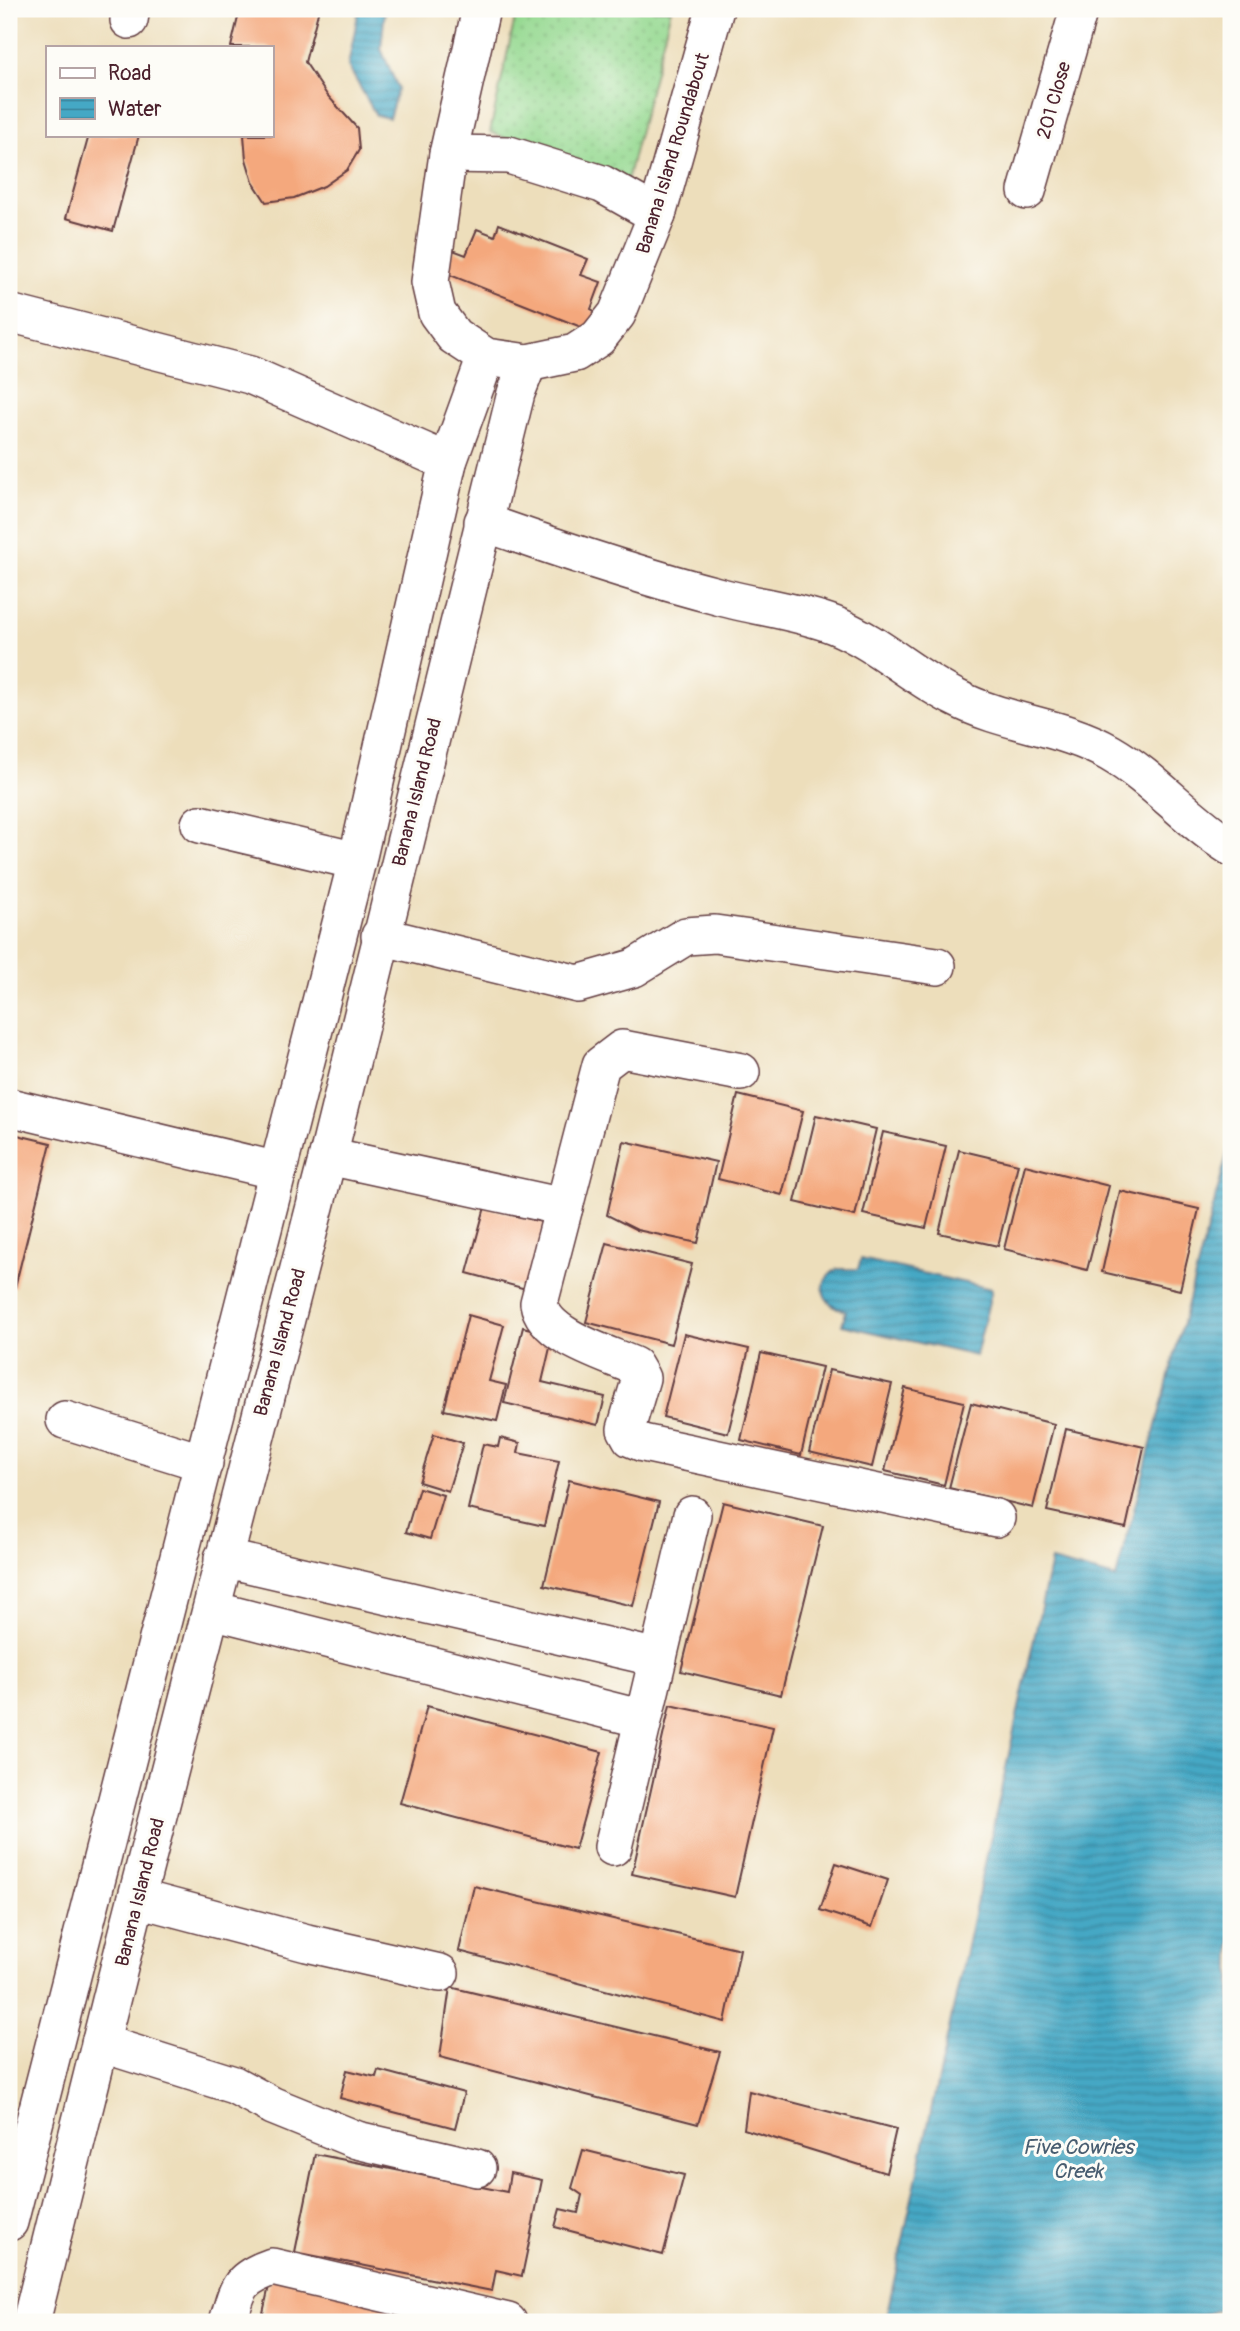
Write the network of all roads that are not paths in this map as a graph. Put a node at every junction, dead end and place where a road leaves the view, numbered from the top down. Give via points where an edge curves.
1 (481, 9) edge
2 (715, 9) edge
3 (1079, 9) edge
4 (448, 154) junction
5 (1027, 191) dead end
6 (657, 215) junction
7 (9, 313) edge
8 (486, 357) junction
9 (528, 363) junction
10 (448, 462) junction
11 (484, 522) junction
12 (200, 824) dead end
13 (1231, 847) edge
14 (356, 861) junction
15 (380, 936) junction
16 (937, 967) dead end
17 (741, 1072) dead end
18 (9, 1107) edge
19 (328, 1156) junction
20 (278, 1171) junction
21 (564, 1206) junction
22 (65, 1420) dead end
23 (204, 1463) junction
24 (692, 1515) dead end
25 (996, 1518) dead end
26 (223, 1558) junction
27 (212, 1610) junction
28 (658, 1658) junction
29 (643, 1720) junction
30 (613, 1847) dead end
31 (137, 1898) junction
32 (440, 1973) dead end
33 (100, 2043) junction
34 (477, 2168) dead end
35 (9, 2222) edge
36 (442, 2315) edge
37 (32, 2322) edge
38 (228, 2322) edge
39 (508, 2322) edge

1 - 4 street, Banana Island Roundabout
2 - 6 street, Banana Island Roundabout
3 - 5 street, 201 Close
4 - 6 street via 509,155 601,184
4 - 8 street, Banana Island Roundabout via 430,282 437,313 454,337
6 - 9 street, Banana Island Roundabout via 617,314 598,338 575,353
7 - 10 street via 250,375
8 - 9 street, Banana Island Roundabout
8 - 10 street
9 - 11 street, Banana Island Road via 516,393
10 - 14 street
11 - 13 street via 582,558 800,614 857,634 955,698 1109,752
11 - 15 street, Banana Island Road
12 - 14 street
14 - 20 street
15 - 16 street via 578,984 634,968 686,936 715,934
15 - 19 street, Banana Island Road
17 - 21 street via 622,1049 610,1055 601,1065
18 - 20 street
19 - 21 street
19 - 26 street, Banana Island Road
20 - 23 street
21 - 25 street via 539,1303 541,1314 555,1329 639,1372 626,1429 631,1438
22 - 23 street
23 - 35 street
24 - 28 street
26 - 27 street, Banana Island Road
26 - 28 street
27 - 29 street
27 - 31 street, Banana Island Road
28 - 29 street
29 - 30 street
31 - 32 street
31 - 33 street, Banana Island Road
33 - 34 street via 233,2085 357,2140
33 - 37 street, Banana Island Road
36 - 38 street via 272,2267 253,2273 240,2284
36 - 39 street

